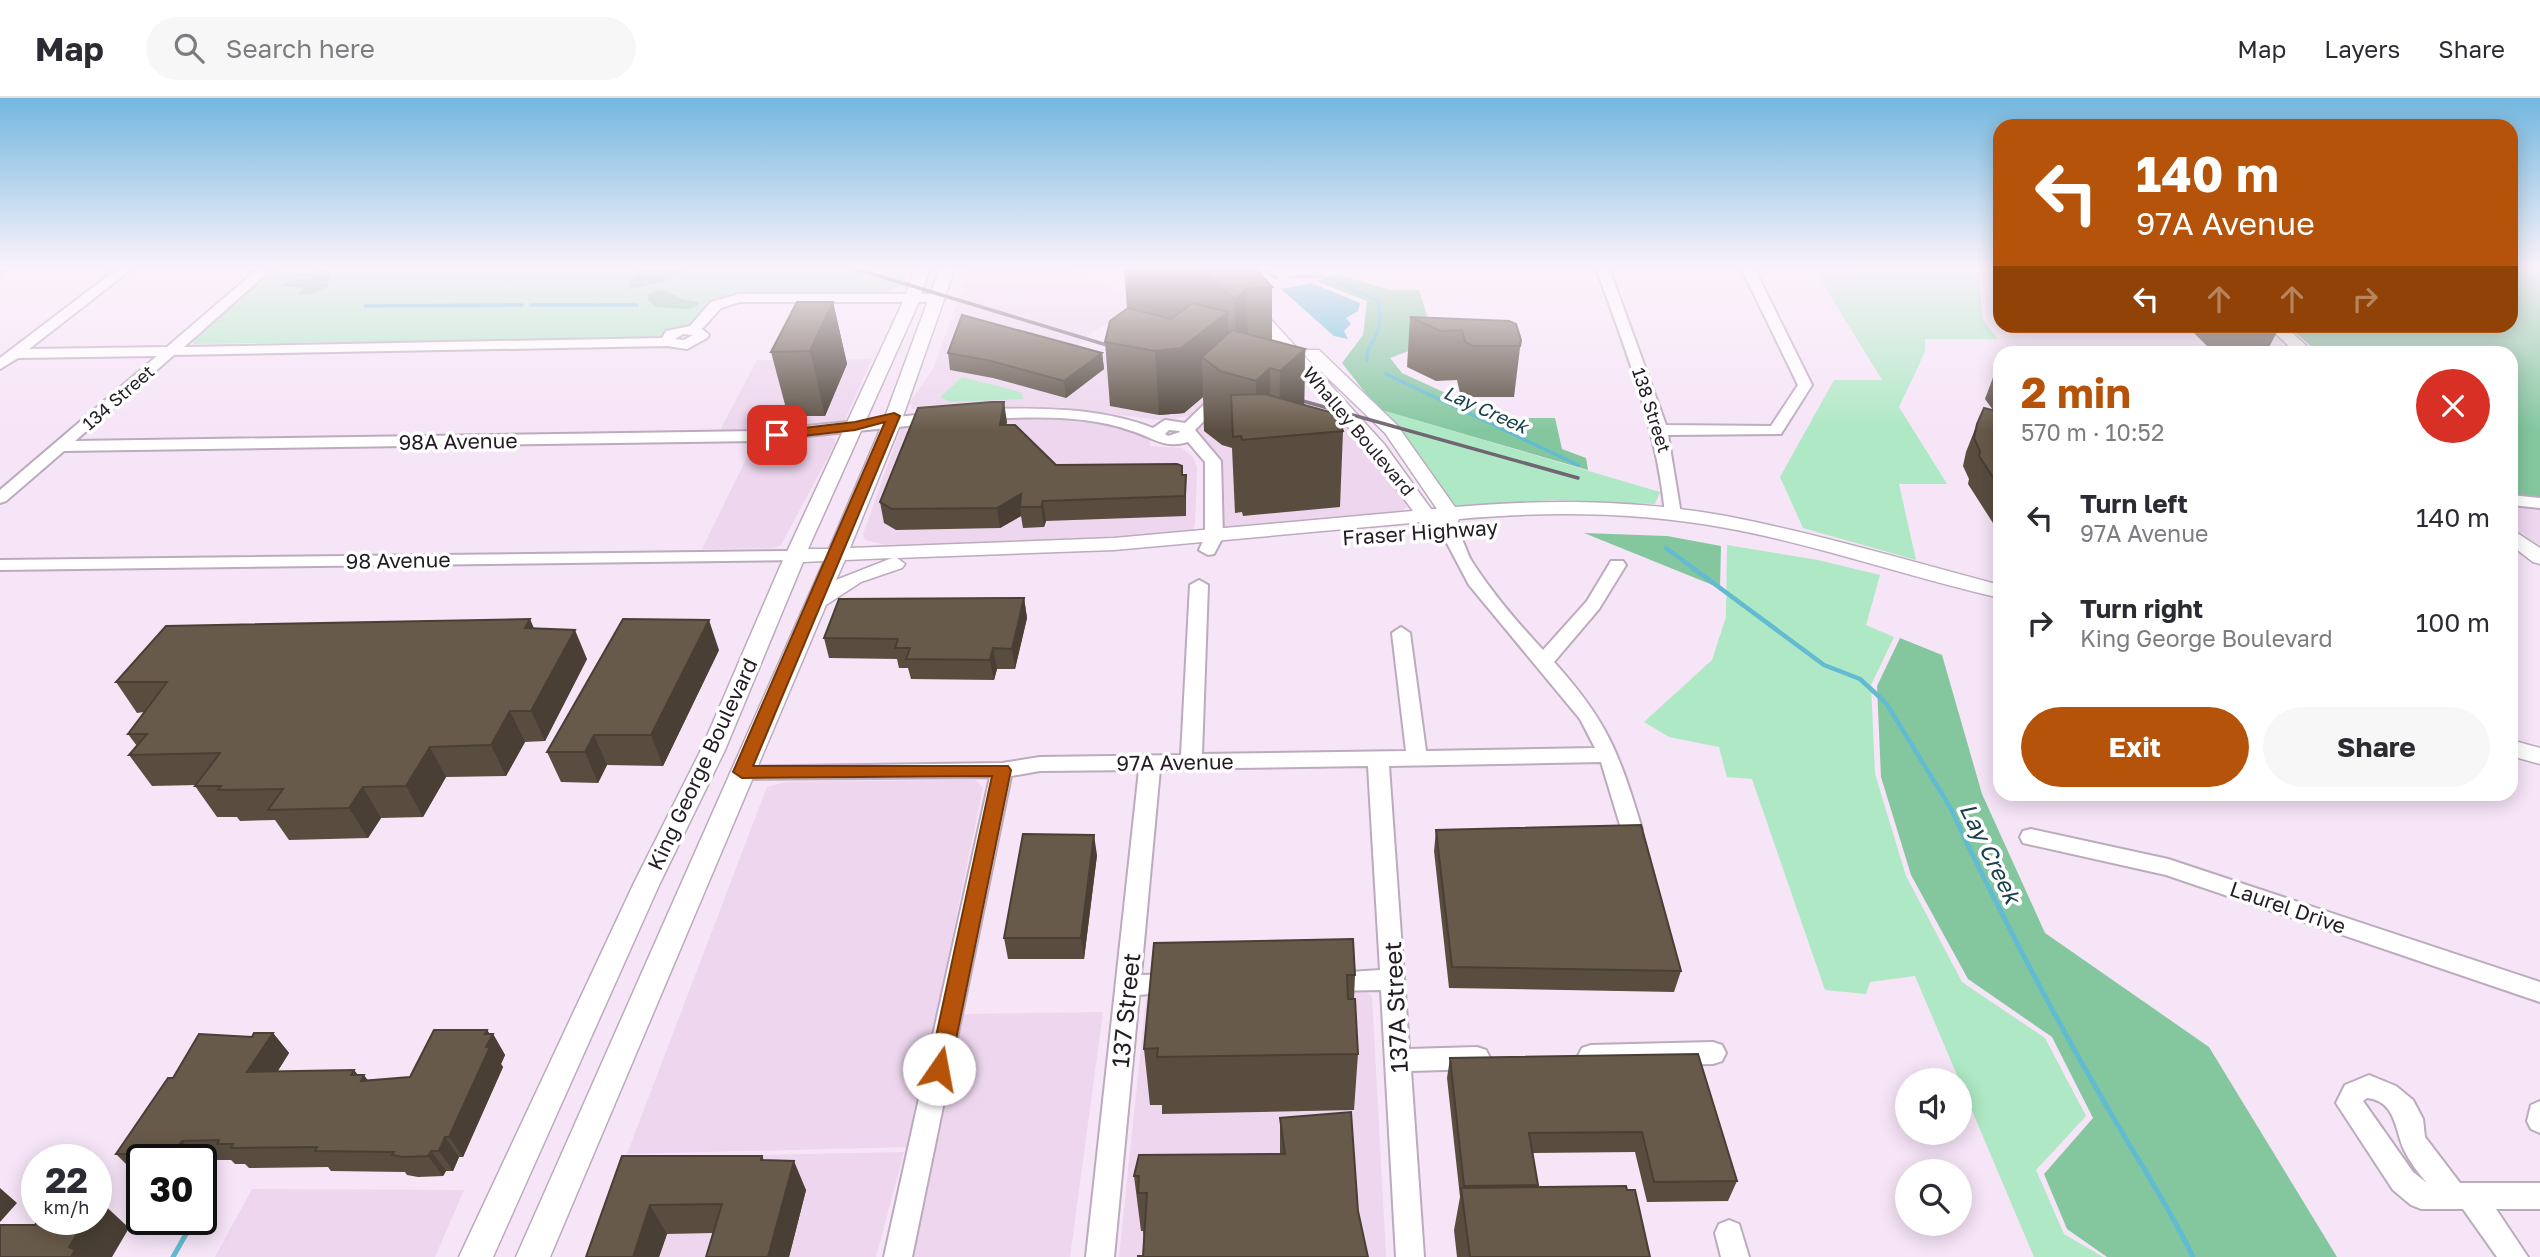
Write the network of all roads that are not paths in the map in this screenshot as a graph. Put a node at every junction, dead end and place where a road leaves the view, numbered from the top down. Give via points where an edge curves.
1 (56, 322) edge
2 (204, 322) edge
3 (701, 322) edge
4 (902, 322) edge
5 (929, 322) edge
6 (1264, 322) edge
7 (1283, 322) edge
8 (1622, 322) edge
9 (1774, 322) edge
10 (2266, 333) edge
11 (2284, 333) edge
12 (2280, 346) edge
13 (2298, 346) edge
14 (169, 352) junction
15 (14, 354) junction
16 (0, 365) edge
17 (1222, 396) edge
18 (892, 421) junction
19 (855, 426) junction
20 (1176, 429) junction
21 (1661, 430) junction
22 (61, 446) junction
23 (3, 493) edge
24 (2518, 501) edge
25 (2540, 503) edge
26 (1673, 514) junction
27 (1427, 517) junction
28 (1449, 522) junction
29 (1208, 541) junction
30 (2518, 541) edge
31 (795, 556) junction
32 (835, 558) junction
33 (2518, 558) edge
34 (2540, 558) edge
35 (895, 564) junction
36 (0, 565) edge
37 (1617, 565) dead end
38 (2540, 575) edge
39 (1199, 585) dead end
40 (1993, 590) edge
41 (1993, 601) edge
42 (815, 602) junction
43 (1401, 633) dead end
44 (1542, 663) junction
45 (2518, 735) edge
46 (2540, 740) edge
47 (2518, 750) edge
48 (1609, 755) junction
49 (2540, 756) edge
50 (1417, 757) junction
51 (1378, 758) junction
52 (1191, 761) junction
53 (1150, 762) junction
54 (1002, 770) junction
55 (742, 772) junction
56 (1631, 828) edge
57 (2031, 837) dead end
58 (1393, 980) junction
59 (1299, 982) edge
60 (1205, 984) edge
61 (1128, 985) junction
62 (2540, 992) edge
63 (1713, 1054) dead end
64 (1561, 1056) edge
65 (1507, 1058) edge
66 (1397, 1060) junction
67 (2540, 1113) edge
68 (2540, 1121) edge
69 (2540, 1196) edge
70 (476, 1257) edge
71 (533, 1257) edge
72 (898, 1257) edge
73 (1100, 1257) edge
74 (1410, 1257) edge
75 (2514, 1257) edge

1 - 15 street
2 - 14 street, 134 Street
3 - 14 street via 694,330 675,332 667,342
4 - 19 main road, King George Boulevard
5 - 18 main road, King George Boulevard
6 - 27 main road, Whalley Boulevard via 1377,448
7 - 28 main road, Whalley Boulevard via 1391,429
8 - 21 street, 138 Street
9 - 21 street via 1805,385 1776,431
10 - 12 main road
11 - 13 main road
14 - 15 street
14 - 22 street, 134 Street
15 - 16 street
17 - 20 street
18 - 19 street, 98A Avenue
18 - 20 street, 98A Avenue via 958,413 1079,417
18 - 32 main road, King George Boulevard
19 - 22 street, 98A Avenue via 758,436
19 - 31 main road, King George Boulevard
20 - 29 street via 1203,469
21 - 26 street, 138 Street via 1670,468
22 - 23 street, 134 Street
24 - 25 street
26 - 28 main road, Fraser Highway via 1570,508
26 - 40 main road, Fraser Highway via 1787,535
27 - 28 main road, Whalley Boulevard
27 - 29 main road, Fraser Highway
28 - 29 main road, Fraser Highway
28 - 41 main road, Fraser Highway via 1590,523 1724,535 1841,559
28 - 44 street, Whalley Boulevard via 1476,584
29 - 32 main road, Fraser Highway
29 - 35 main road, Fraser Highway via 1070,559
30 - 34 main road
31 - 32 main road
31 - 36 street, 98 Avenue
31 - 70 main road, King George Boulevard via 713,750
32 - 35 main road, Fraser Highway
32 - 42 main road, King George Boulevard
33 - 38 main road
35 - 42 main road via 853,578
37 - 44 street via 1598,598
39 - 52 street
42 - 55 main road, King George Boulevard
43 - 50 street
44 - 48 street, Whalley Boulevard via 1588,715
45 - 46 main road
47 - 49 main road
48 - 50 street, 97A Avenue
48 - 56 street, Whalley Boulevard
50 - 51 street, 97A Avenue
51 - 52 street, 97A Avenue
51 - 58 street, 137A Street
52 - 53 street, 97A Avenue
53 - 54 street, 97A Avenue via 1040,764
53 - 61 street, 137 Street
54 - 55 street, 97A Avenue
54 - 72 street
55 - 71 main road, King George Boulevard
57 - 62 street, Laurel Drive via 2168,867
58 - 59 street
58 - 66 street, 137A Street
60 - 61 street
61 - 73 street, 137 Street
63 - 64 street
65 - 66 street
66 - 74 street, 137A Street
67 - 68 street
69 - 75 street via 2463,1197

